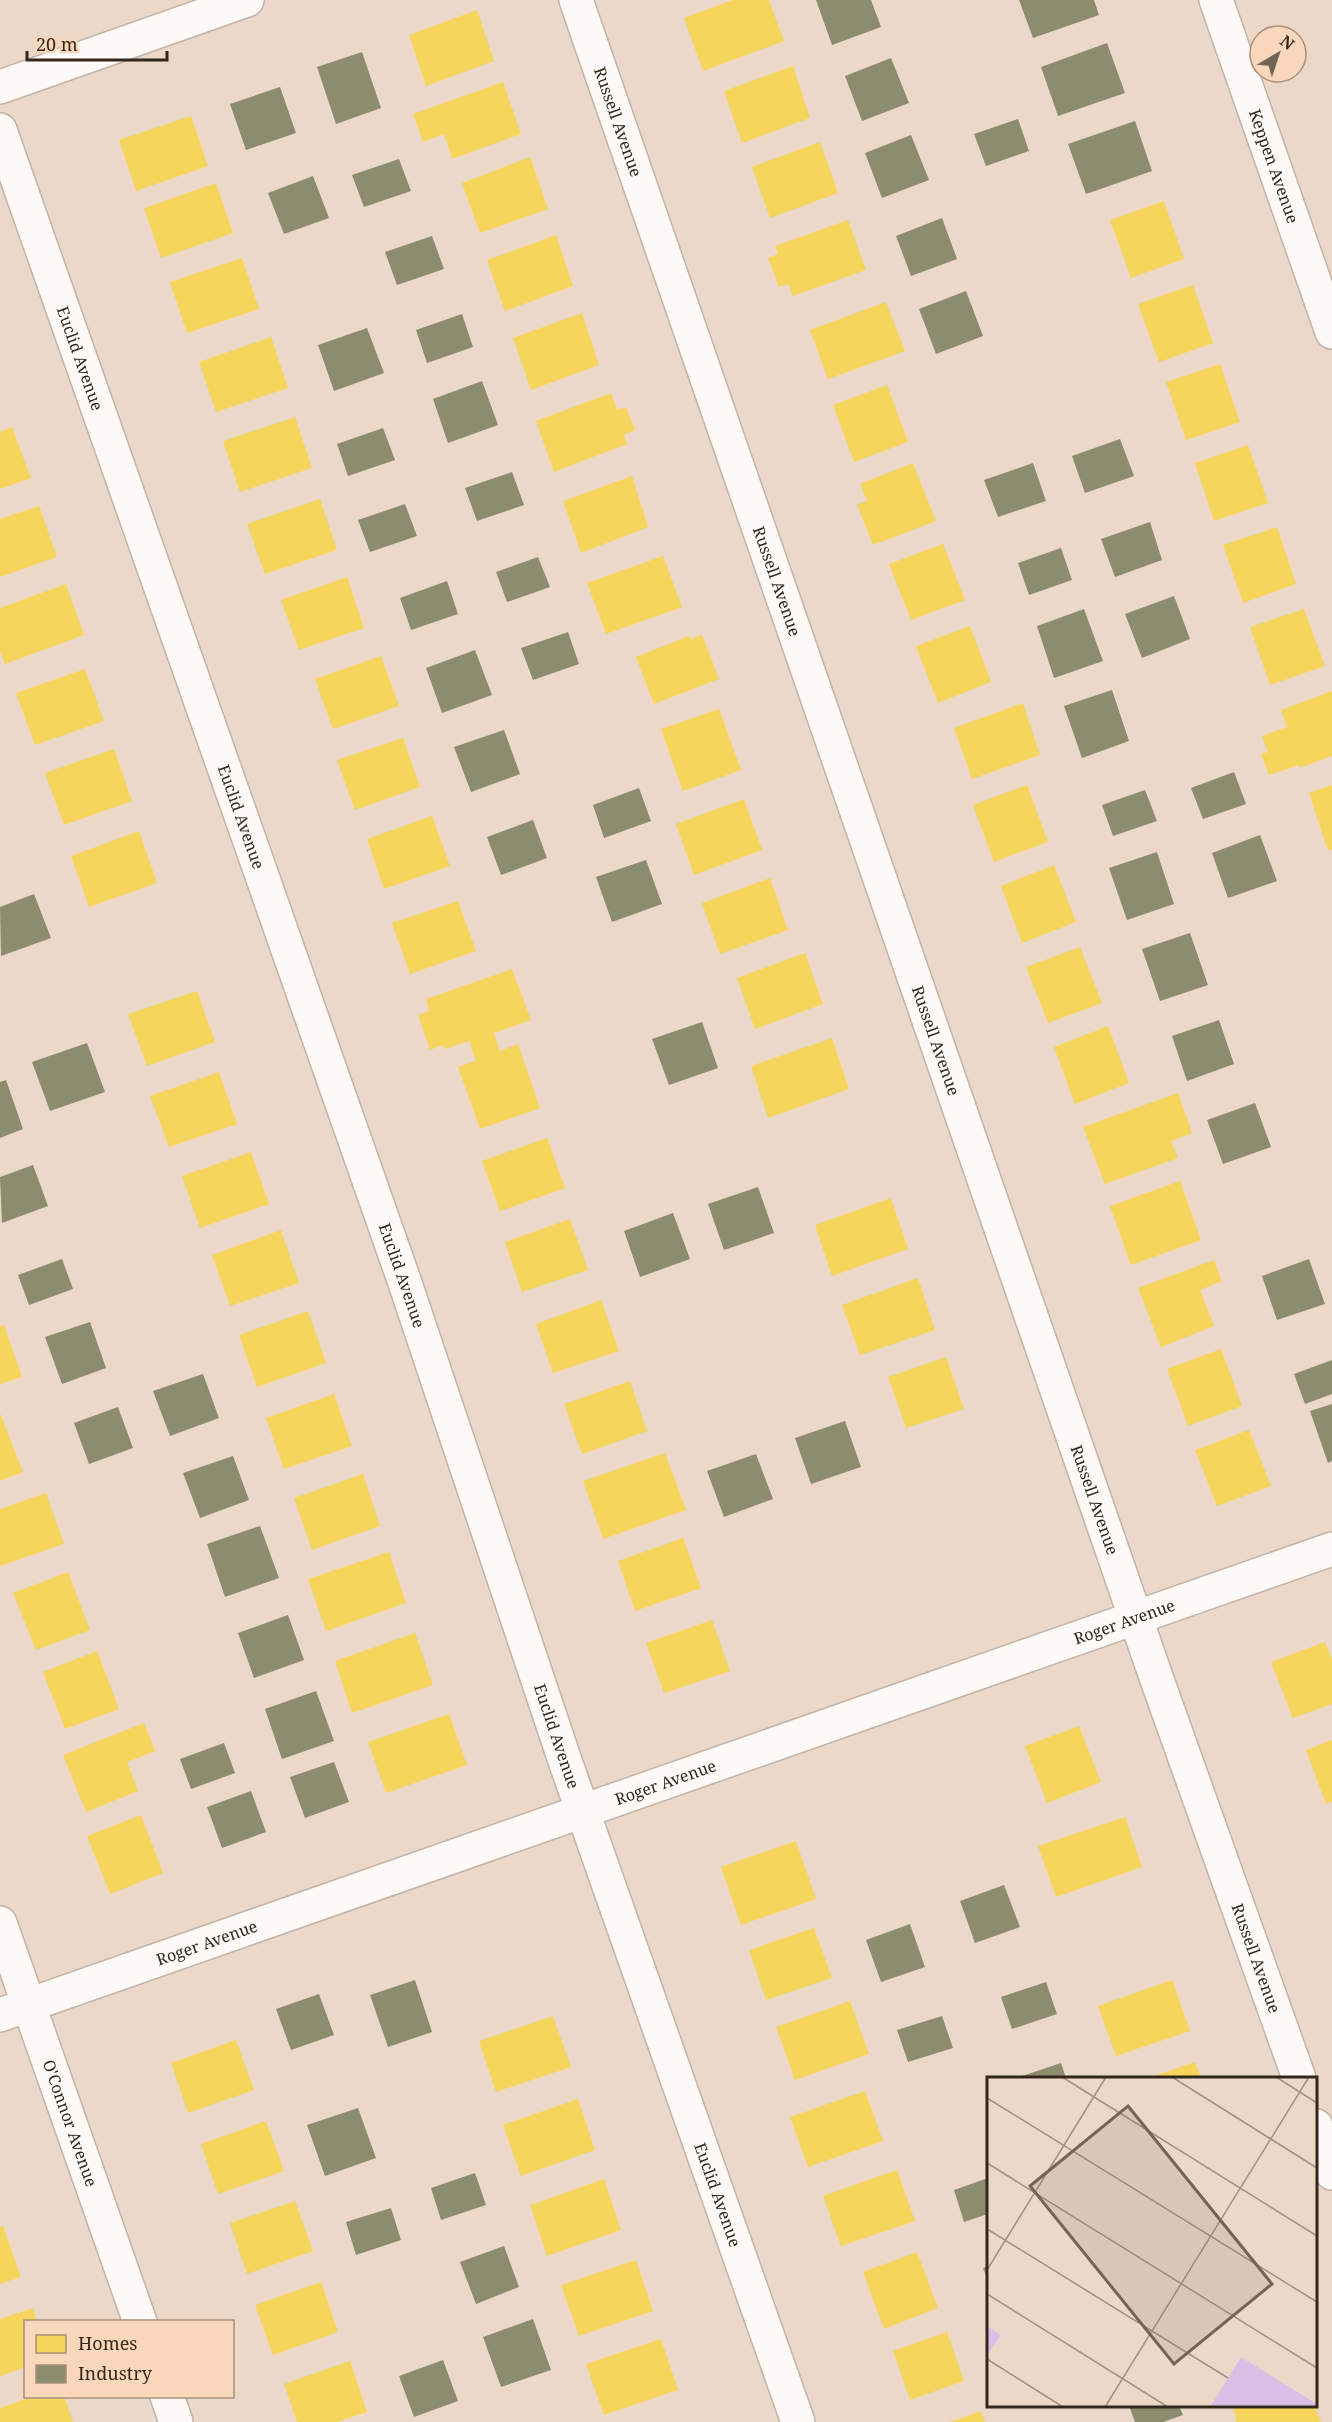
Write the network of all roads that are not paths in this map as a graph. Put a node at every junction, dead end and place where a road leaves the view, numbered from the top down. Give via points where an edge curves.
1 (247, 0) edge
2 (576, 0) edge
3 (1216, 0) edge
4 (0, 87) edge
5 (0, 130) edge
6 (1332, 332) edge
7 (1332, 1550) edge
8 (1136, 1618) junction
9 (583, 1811) junction
10 (0, 1923) edge
11 (14, 2010) edge
12 (1298, 2077) edge
13 (1317, 2129) edge
14 (1332, 2173) edge
15 (139, 2320) edge
16 (167, 2398) edge
17 (176, 2422) edge
18 (798, 2422) edge

1 - 4 street
2 - 8 street, Russell Avenue
3 - 6 street, Keppen Avenue
5 - 9 street, Euclid Avenue via 405,1283
7 - 8 street, Roger Avenue
8 - 9 street, Roger Avenue
8 - 12 street, Russell Avenue
9 - 11 street, Roger Avenue
9 - 18 street, Euclid Avenue
10 - 11 street, O'Connor Avenue
11 - 15 street, O'Connor Avenue
13 - 14 street
16 - 17 street

